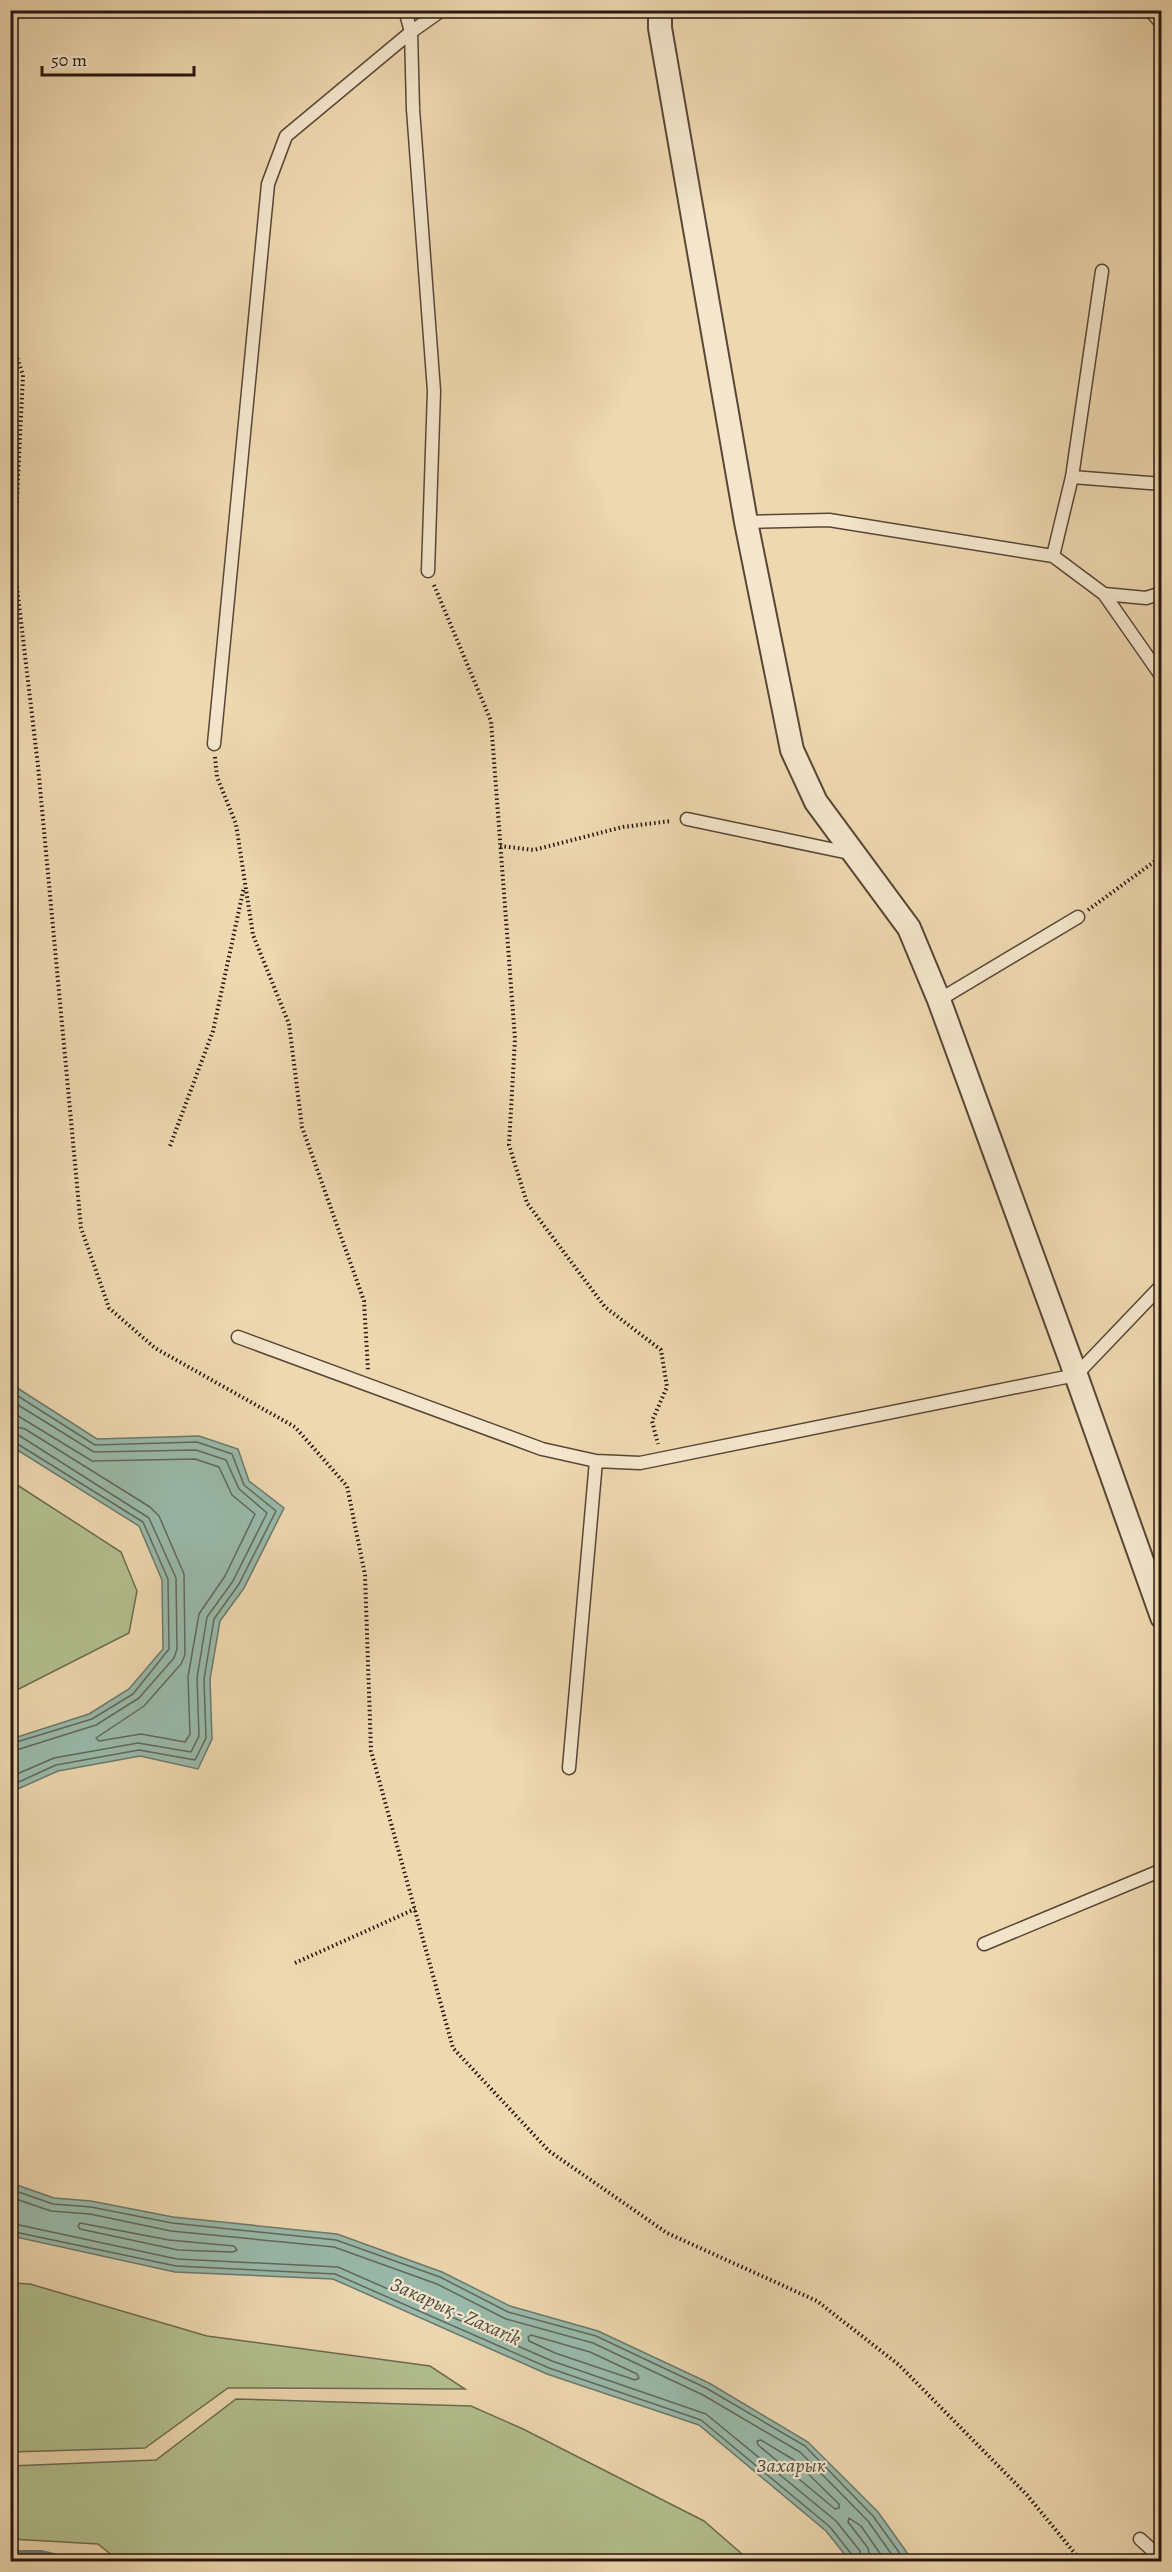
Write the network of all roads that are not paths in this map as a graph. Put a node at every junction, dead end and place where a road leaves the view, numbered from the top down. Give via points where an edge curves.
1 (405, 10) edge
2 (442, 10) edge
3 (660, 10) edge
4 (1150, 10) edge
5 (1161, 24) edge
6 (411, 33) junction
7 (1102, 271) dead end
8 (1072, 477) junction
9 (1161, 483) edge
10 (746, 522) junction
11 (1053, 556) junction
12 (428, 571) road end
13 (1161, 593) edge
14 (1104, 594) junction
15 (1161, 677) edge
16 (214, 744) road end
17 (687, 819) road end
18 (855, 854) junction
19 (1078, 917) road end
20 (939, 1000) junction
21 (1161, 1285) edge
22 (238, 1337) dead end
23 (1076, 1375) junction
24 (596, 1461) junction
25 (1157, 1589) edge
26 (1161, 1617) edge
27 (569, 1768) dead end
28 (1161, 1870) edge
29 (984, 1944) dead end
30 (1140, 2539) dead end
31 (1161, 2559) edge

1 - 6 lane
2 - 6 lane
3 - 10 street
4 - 5 lane
6 - 12 lane via 434,391
6 - 16 lane via 286,136 268,184
7 - 8 lane
8 - 9 lane
8 - 11 lane
10 - 11 lane via 829,520
10 - 18 street via 792,750 816,802
11 - 14 lane
13 - 14 lane via 1146,598
14 - 15 lane
17 - 18 lane
18 - 20 street via 909,928
19 - 20 lane
20 - 23 street
21 - 23 lane
22 - 24 lane via 542,1449
23 - 24 lane via 640,1463
23 - 25 street
24 - 27 lane
25 - 26 street
28 - 29 lane
30 - 31 lane

